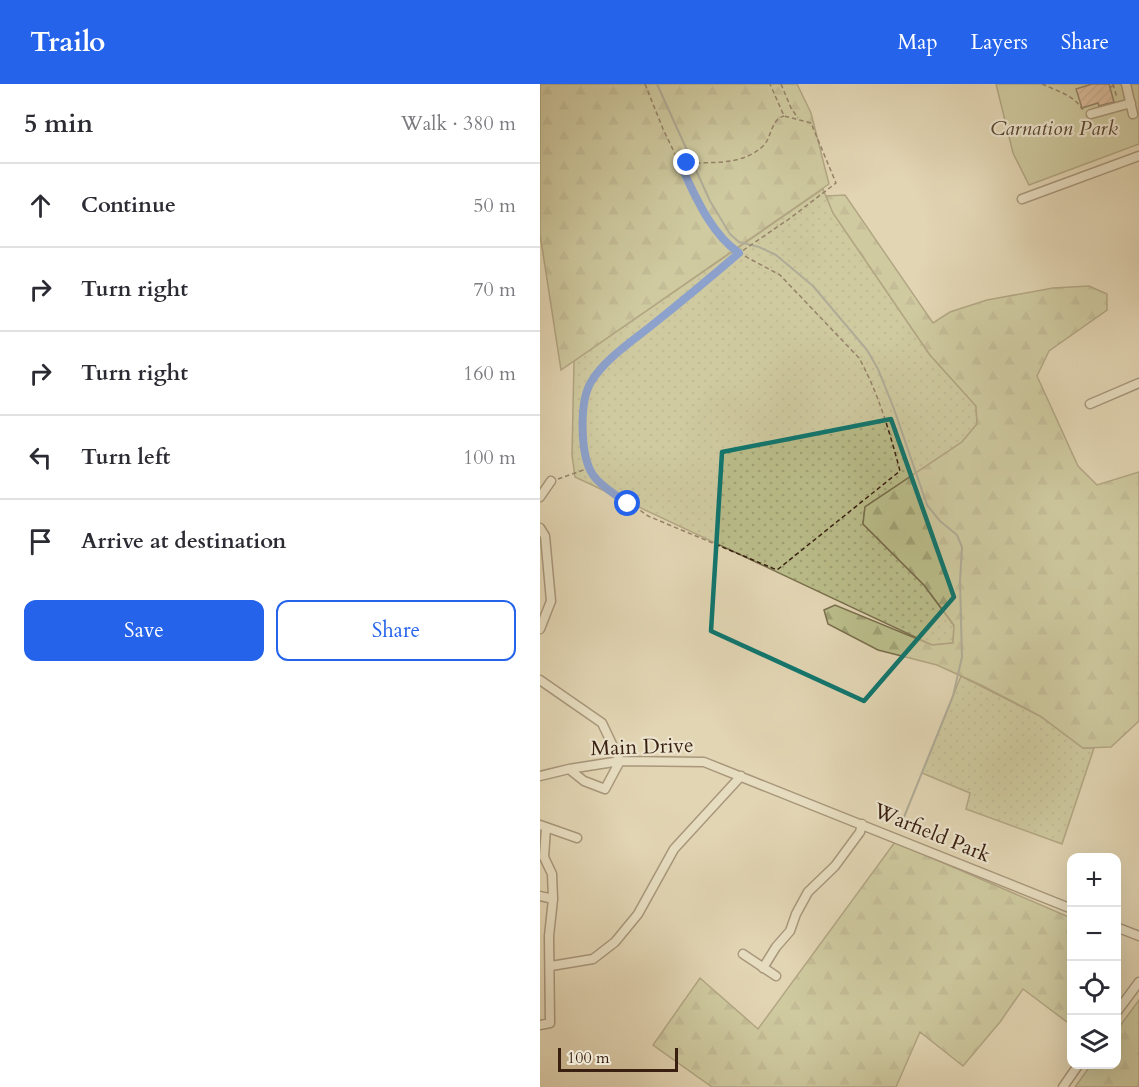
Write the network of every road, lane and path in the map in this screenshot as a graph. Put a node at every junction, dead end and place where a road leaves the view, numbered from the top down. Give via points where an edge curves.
1 (645, 84) edge
2 (770, 84) edge
3 (781, 84) edge
4 (1120, 84) edge
5 (1126, 84) edge
6 (1113, 85) edge
7 (1110, 87) dead end
8 (1118, 102) dead end
9 (1131, 103) junction
10 (1085, 111) dead end
11 (1133, 114) dead end
12 (784, 116) junction
13 (799, 120) junction
14 (1139, 156) edge
15 (680, 164) junction
16 (1023, 199) dead end
17 (739, 253) junction
18 (1139, 383) edge
19 (1090, 404) dead end
20 (589, 468) junction
21 (552, 481) joint
22 (540, 497) edge
23 (540, 528) edge
24 (540, 628) edge
25 (540, 680) edge
26 (620, 761) junction
27 (569, 769) junction
28 (540, 776) edge
29 (741, 776) junction
30 (778, 790) joint
31 (862, 824) junction
32 (543, 826) edge
33 (578, 838) dead end
34 (540, 896) edge
35 (553, 899) junction
36 (1067, 907) edge
37 (1121, 929) edge
38 (1139, 936) edge
39 (743, 954) dead end
40 (550, 966) junction
41 (763, 968) junction
42 (776, 976) dead end
43 (1139, 982) edge
44 (1121, 1006) edge
45 (540, 1025) edge
46 (1076, 1069) edge
47 (1063, 1087) edge

1 - 15 path
2 - 12 path
3 - 13 path
4 - 6 path
5 - 9 street
6 - 7 path
6 - 8 path
9 - 10 street
9 - 11 street
12 - 13 path
12 - 15 path via 776,121 762,148 748,156 731,162
13 - 17 path via 811,123 836,183
14 - 16 street
15 - 17 path via 721,238
17 - 20 path via 602,368 590,383 585,398 583,441
17 - 20 path via 780,275 859,358 900,471 777,570 648,516 594,477
18 - 19 street
20 - 21 path
21 - 22 street
23 - 24 street via 545,536 551,601
25 - 26 street via 602,723
26 - 27 street, Main Drive
26 - 27 street via 604,789
26 - 29 street, Main Drive via 704,762
27 - 28 street, Main Drive
29 - 30 street, Main Drive
29 - 40 street via 674,849 638,914 615,942 593,959
30 - 31 street, Warfield Park
31 - 36 street, Warfield Park
31 - 41 street via 835,866 808,892 790,931
32 - 33 street
32 - 35 street via 544,857 552,874
34 - 35 street
35 - 40 street
37 - 38 street
39 - 41 street
40 - 45 street via 550,1023
41 - 42 street
43 - 44 street
46 - 47 street

